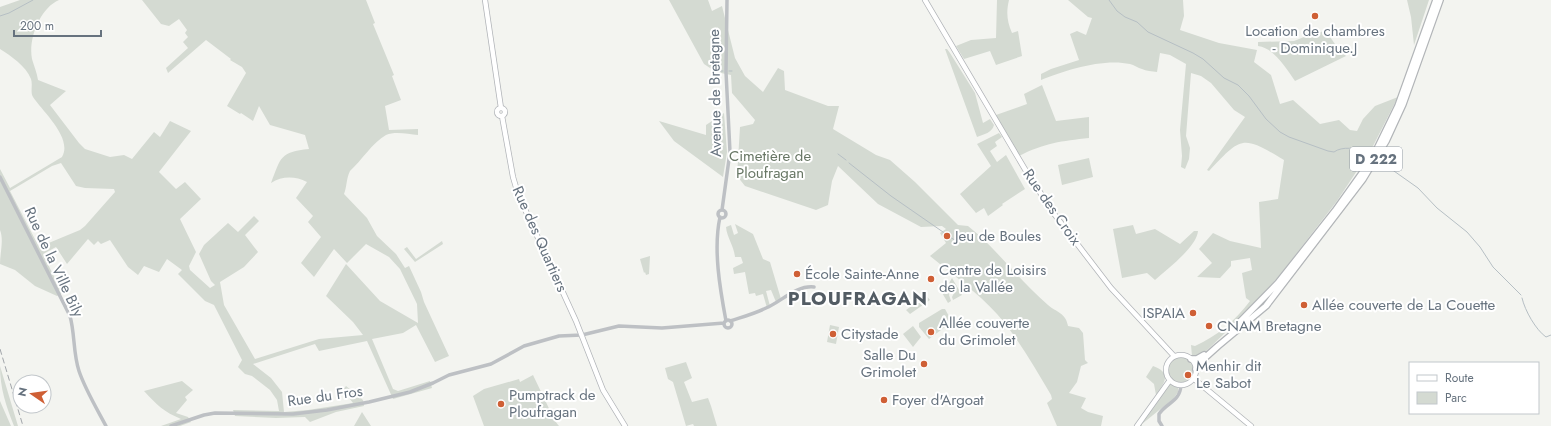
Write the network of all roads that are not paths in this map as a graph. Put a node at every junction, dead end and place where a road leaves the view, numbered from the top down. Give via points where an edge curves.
1 (485, 0) edge
2 (727, 0) edge
3 (924, 0) edge
4 (1436, 0) edge
5 (1440, 0) edge
6 (0, 177) edge
7 (814, 287) dead end
8 (727, 321) junction
9 (582, 335) junction
10 (1174, 356) junction
11 (1191, 359) junction
12 (1196, 369) junction
13 (1170, 380) junction
14 (1196, 380) junction
15 (1181, 385) junction
16 (106, 426) edge
17 (171, 426) edge
18 (625, 426) edge
19 (1137, 426) edge
20 (1162, 426) edge
21 (1251, 426) edge

1 - 9 main road, Rue des Quartiers via 501,108 497,112 502,116 513,177 518,194
2 - 8 street, Avenue de Bretagne via 726,63 730,152 722,210 726,215 720,217 718,243 720,280
3 - 10 main road, Rue des Croix via 1055,215 1111,288
4 - 11 highway, D 222 via 1398,106 1378,147 1358,179 1270,293 1202,357
5 - 12 highway, D 222 via 1404,104 1368,173 1270,301 1199,363
6 - 16 street, Rue de la Ville Bily via 70,316 79,372
7 - 8 street, Rue du Fros via 804,288 767,308
8 - 9 street, Rue du Fros via 662,328 619,326
9 - 17 street, Rue du Fros via 559,336 530,344 491,364 450,375 410,392 381,399 293,414 215,413
9 - 18 main road, Rue des Quartiers via 603,390
10 - 11 main road via 1182,355
10 - 13 main road via 1166,366
11 - 12 main road
12 - 14 main road
13 - 15 main road
13 - 19 main road
14 - 15 main road
14 - 21 main road
15 - 20 street via 1177,398 1160,414 1159,421

